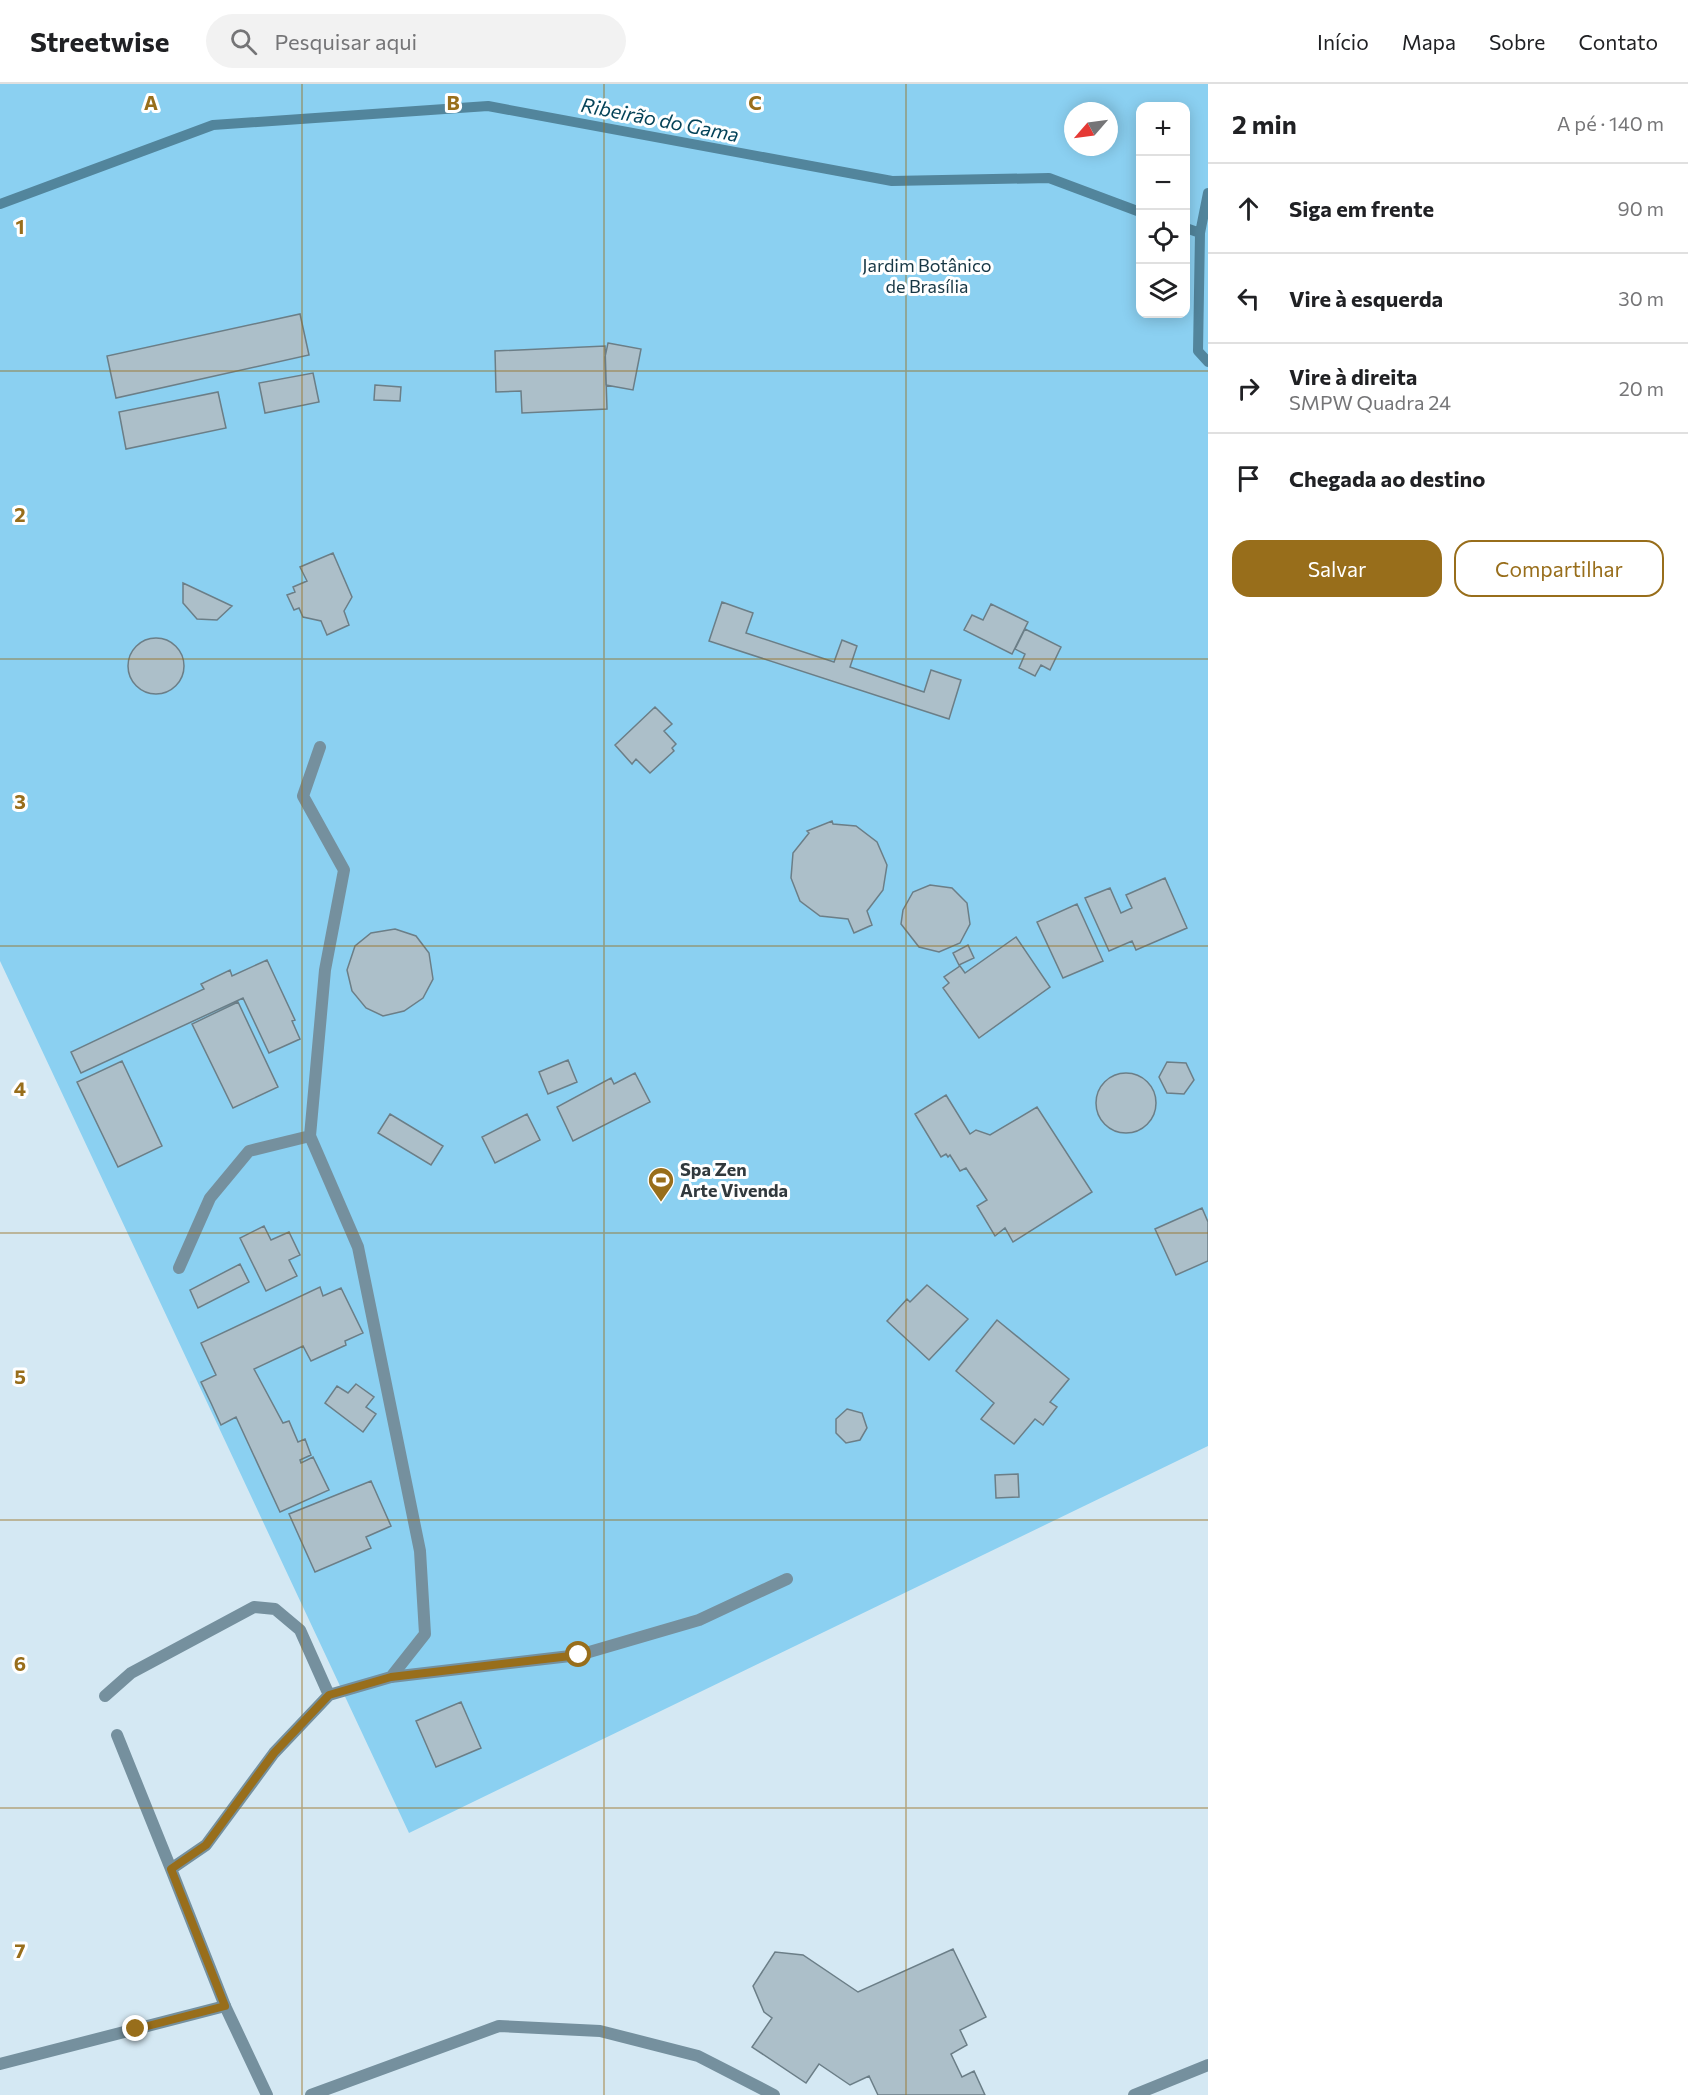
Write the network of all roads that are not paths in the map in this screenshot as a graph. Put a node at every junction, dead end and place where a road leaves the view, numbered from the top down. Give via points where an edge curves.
1 (320, 747) dead end
2 (310, 1136) junction
3 (180, 1268) dead end
4 (787, 1579) dead end
5 (391, 1677) junction
6 (329, 1695) junction
7 (105, 1696) dead end
8 (117, 1735) dead end
9 (171, 1869) junction
10 (225, 2006) junction
11 (0, 2064) edge
12 (1208, 2064) edge
13 (267, 2095) edge
14 (311, 2095) edge
15 (774, 2095) edge
16 (1134, 2095) edge

1 - 2 street via 303,796 344,870 325,970
2 - 3 street via 249,1151 210,1198
2 - 5 street via 357,1247 420,1551 425,1634
4 - 5 street via 699,1620 579,1655
5 - 6 street
6 - 7 street via 300,1630 275,1609 254,1607 131,1673
6 - 9 street via 274,1753 206,1845
8 - 9 street
9 - 10 street
10 - 11 street
10 - 13 street
12 - 16 street
14 - 15 street via 499,2026 600,2031 698,2056

